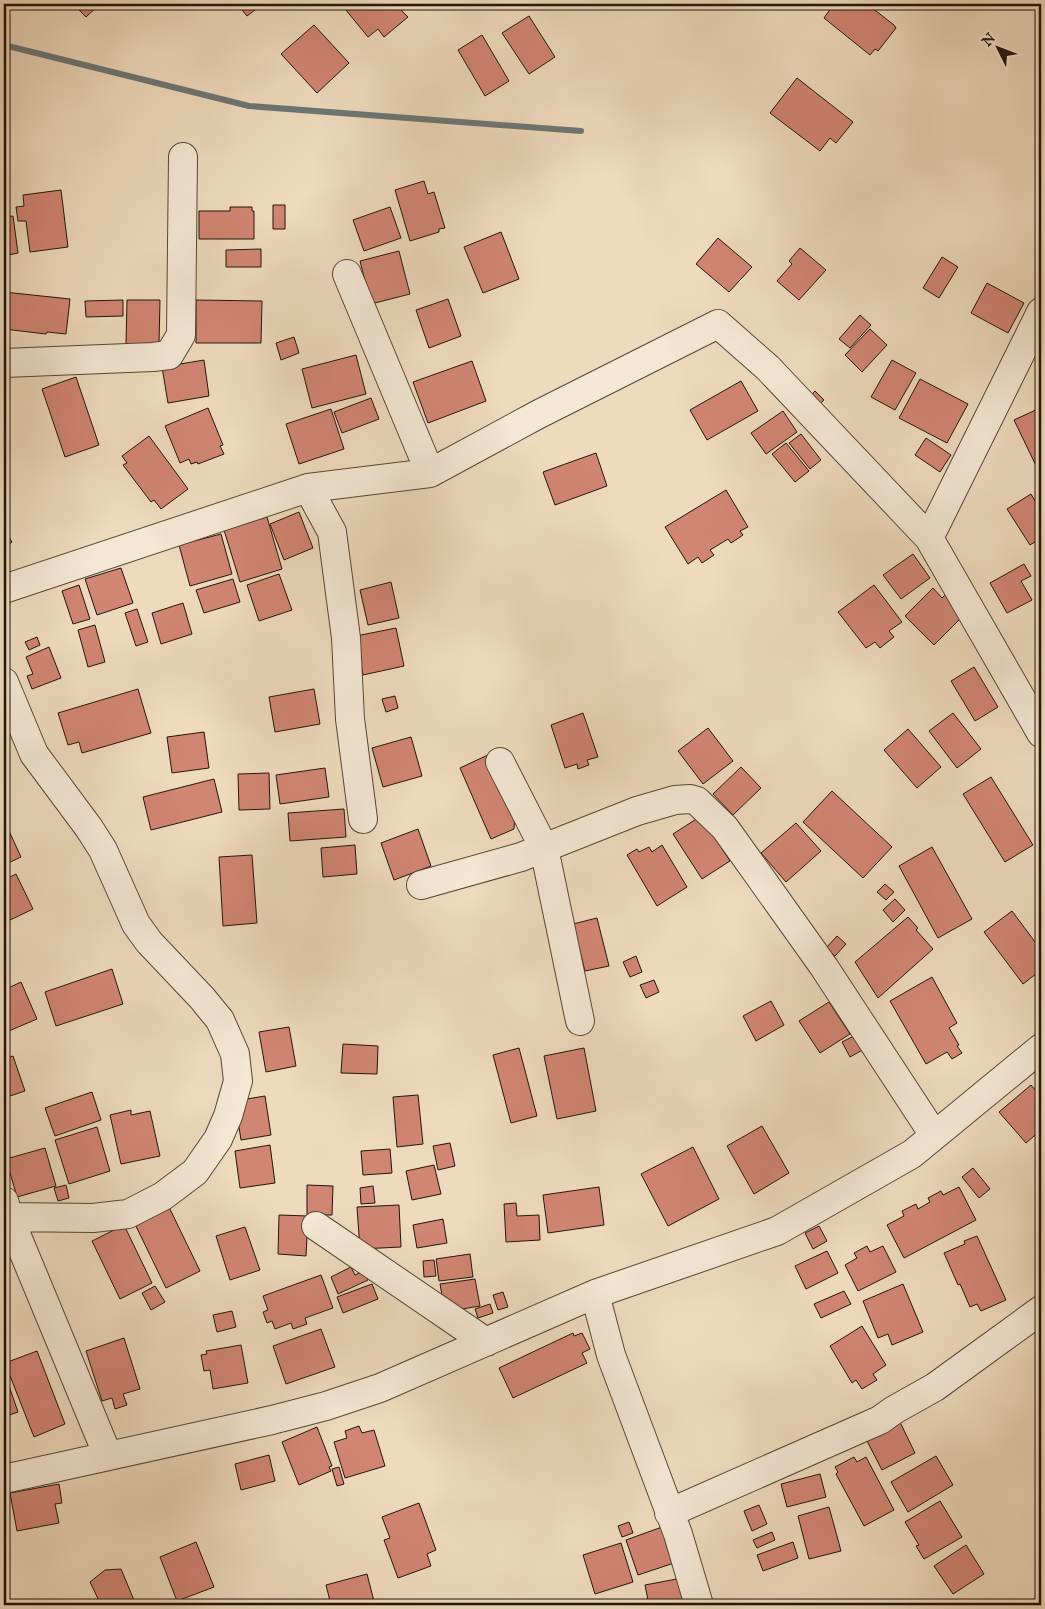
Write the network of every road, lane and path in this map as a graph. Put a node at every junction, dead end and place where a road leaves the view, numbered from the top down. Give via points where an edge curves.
1 (183, 157) dead end
2 (347, 274) dead end
3 (1041, 312) edge
4 (4, 363) edge
5 (430, 472) junction
6 (308, 488) junction
7 (929, 538) junction
8 (4, 589) edge
9 (4, 682) edge
10 (1041, 734) edge
11 (500, 762) dead end
12 (363, 819) dead end
13 (544, 848) junction
14 (421, 885) dead end
15 (580, 1021) dead end
16 (1041, 1048) edge
17 (934, 1135) junction
18 (6, 1209) edge
19 (316, 1226) dead end
20 (595, 1294) junction
21 (1041, 1310) edge
22 (486, 1342) junction
23 (108, 1456) junction
24 (4, 1479) edge
25 (669, 1513) junction
26 (699, 1605) edge

1 - 4 street via 181,335 169,355
2 - 5 street
3 - 7 street
5 - 6 street
5 - 7 street via 718,324 768,368
6 - 8 street
6 - 12 street via 332,532 346,638 350,719
7 - 10 street
9 - 18 street via 34,754 103,850 136,924 220,1020 235,1054 238,1081 218,1139 195,1172 163,1196 128,1214 93,1218
11 - 13 street
13 - 14 street
13 - 15 street
13 - 17 street via 637,811 674,800 697,801 725,828 824,967
16 - 17 street
17 - 20 street via 912,1154 777,1231
18 - 23 street
19 - 22 street
20 - 22 street
20 - 25 street via 611,1355
21 - 25 street via 935,1388 880,1420
22 - 23 street via 380,1388 326,1406
23 - 24 street
25 - 26 street

